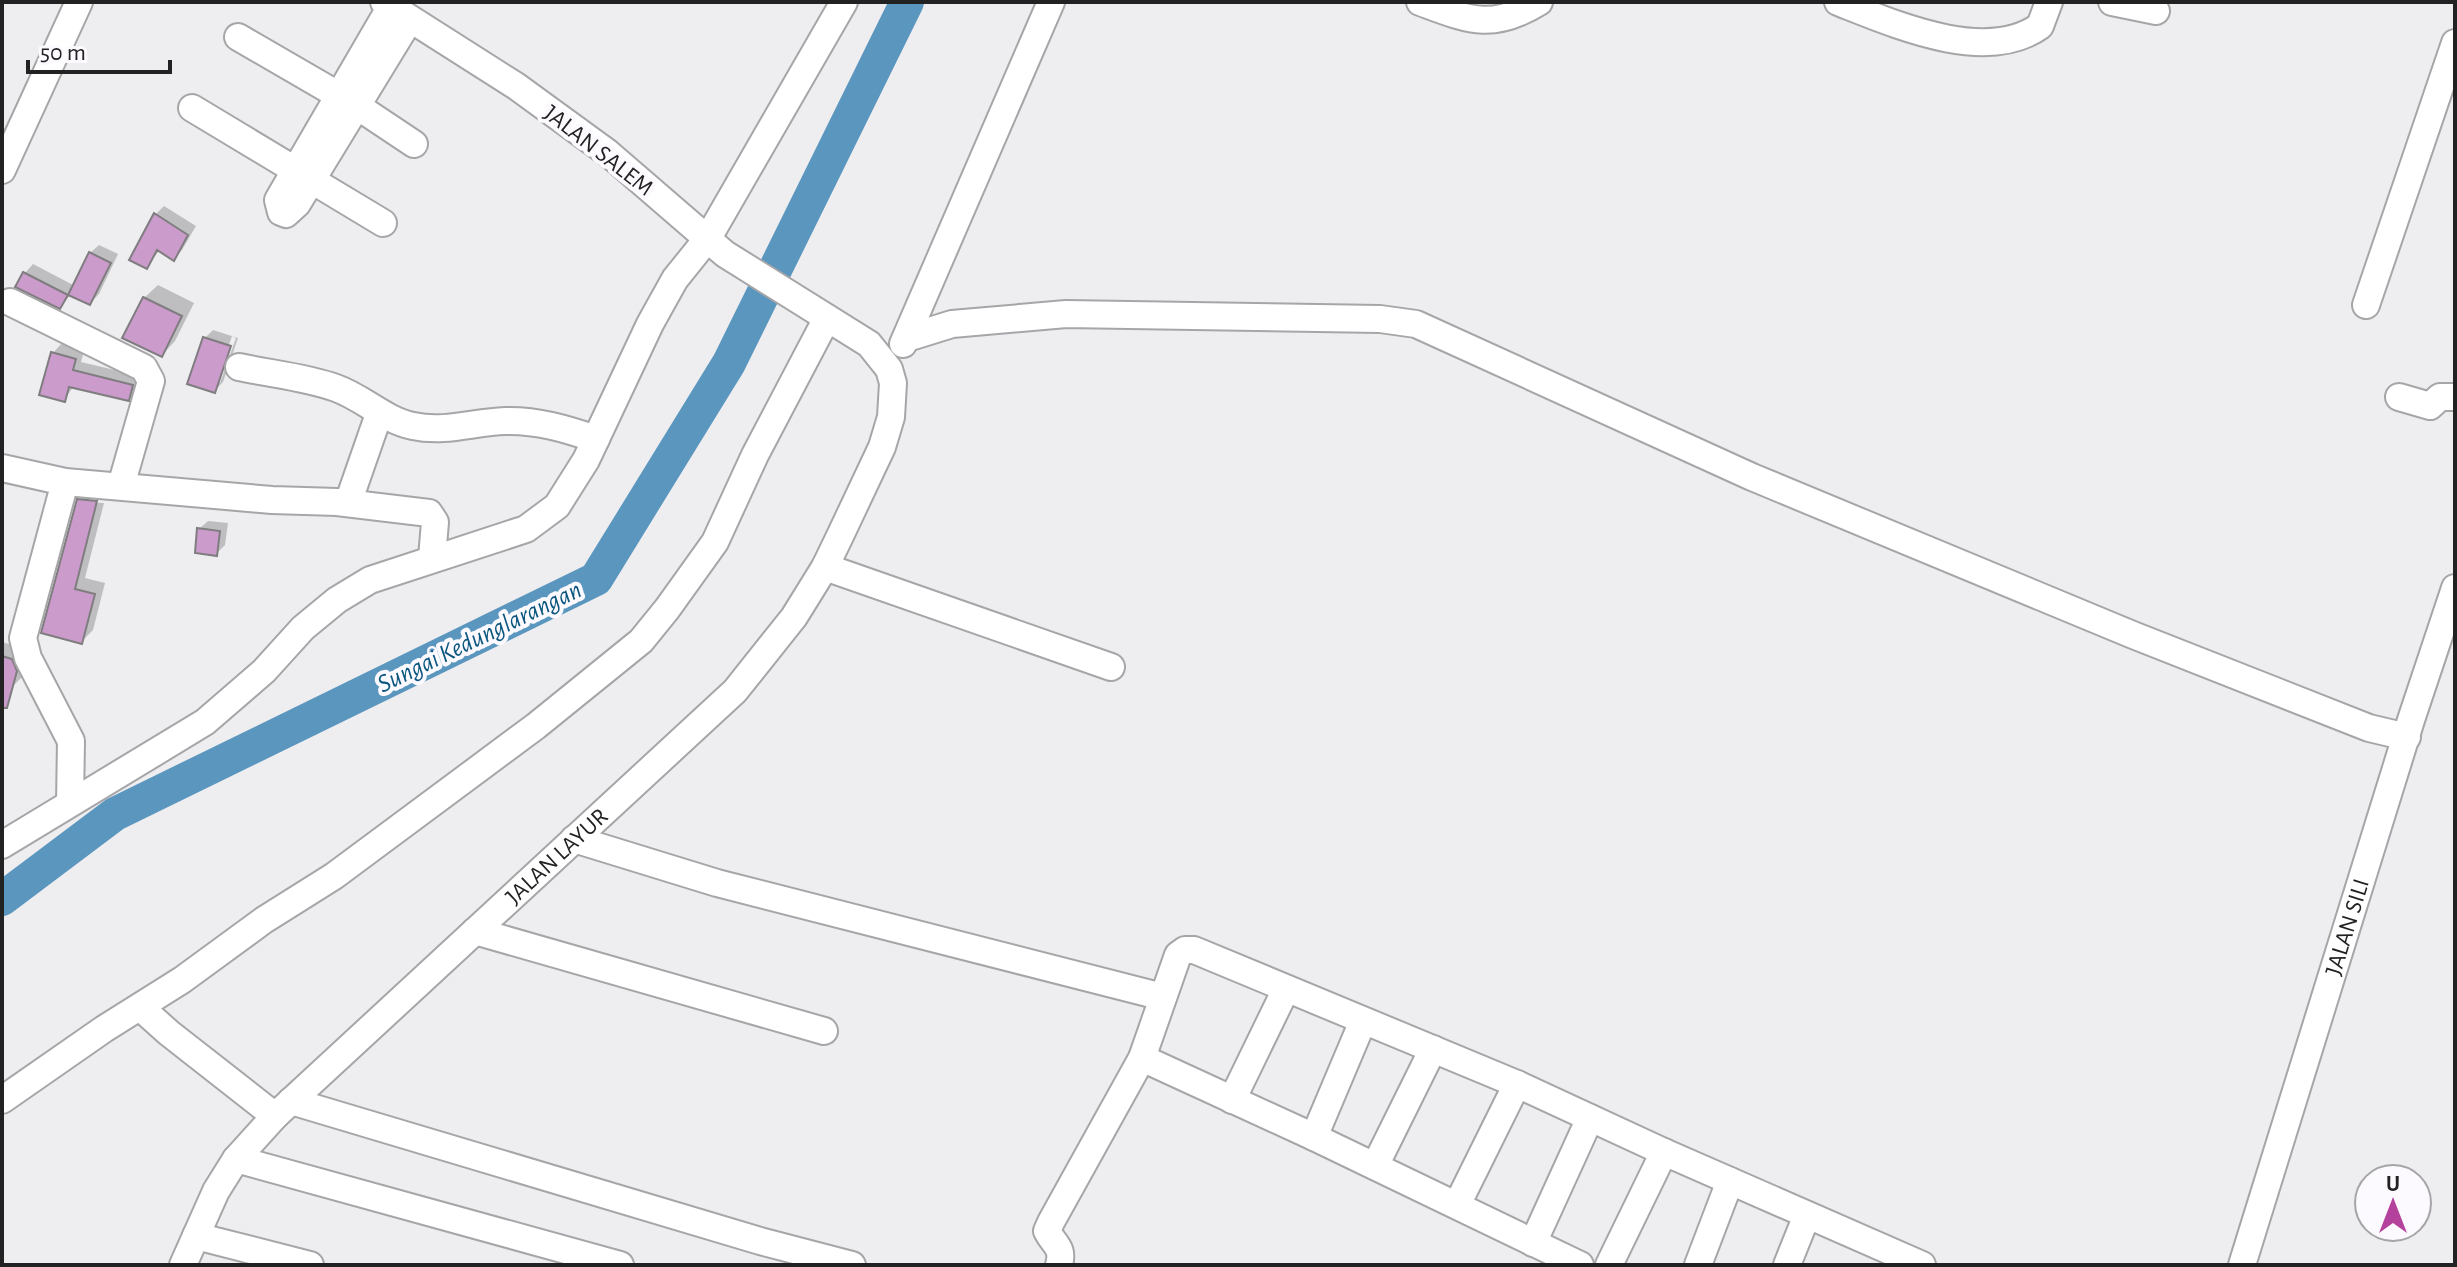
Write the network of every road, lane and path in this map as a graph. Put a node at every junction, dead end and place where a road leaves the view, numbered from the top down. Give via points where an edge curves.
1 (79, 2) edge
2 (844, 2) edge
3 (1051, 2) edge
4 (1420, 2) edge
5 (1539, 2) edge
6 (1838, 2) edge
7 (2049, 2) edge
8 (2112, 2) edge
9 (395, 9) edge
10 (2156, 11) dead end
11 (238, 37) dead end
12 (2455, 43) edge
13 (348, 101) junction
14 (192, 108) dead end
15 (414, 144) dead end
16 (2, 170) edge
17 (303, 175) junction
18 (383, 223) dead end
19 (716, 246) junction
20 (10, 302) dead end
21 (2366, 305) dead end
22 (817, 312) junction
23 (907, 338) junction
24 (239, 367) dead end
25 (889, 369) junction
26 (2399, 397) dead end
27 (2455, 397) edge
28 (379, 414) junction
29 (596, 439) junction
30 (2, 468) edge
31 (65, 482) junction
32 (121, 486) junction
33 (348, 503) junction
34 (432, 558) junction
35 (825, 567) junction
36 (2453, 601) edge
37 (1111, 667) dead end
38 (2387, 732) junction
39 (70, 803) junction
40 (574, 839) junction
41 (2, 845) edge
42 (475, 931) junction
43 (1286, 989) junction
44 (1163, 997) junction
45 (140, 1007) junction
46 (1363, 1021) junction
47 (824, 1031) dead end
48 (1433, 1049) junction
49 (1142, 1058) junction
50 (1517, 1084) junction
51 (2, 1100) edge
52 (1232, 1100) junction
53 (283, 1108) junction
54 (1590, 1118) junction
55 (1314, 1137) junction
56 (1664, 1152) junction
57 (236, 1159) junction
58 (1375, 1166) junction
59 (1730, 1181) junction
60 (1457, 1205) junction
61 (1807, 1215) junction
62 (196, 1236) junction
63 (1533, 1243) junction
64 (1901, 1258) edge
65 (183, 1265) edge
66 (310, 1265) edge
67 (620, 1265) edge
68 (852, 1265) edge
69 (1059, 1265) edge
70 (1580, 1265) edge
71 (1609, 1265) edge
72 (1698, 1265) edge
73 (1787, 1265) edge
74 (2242, 1265) edge

1 - 16 street
2 - 19 street
3 - 23 street
4 - 5 street via 1490,22
6 - 7 street via 1924,32 1998,42 2040,26
8 - 10 street
9 - 13 street
9 - 19 street, JALAN SALEM via 608,153
11 - 13 street
12 - 21 street
13 - 15 street
13 - 17 street
14 - 17 street
17 - 18 street
19 - 22 street, JALAN SALEM
19 - 29 street via 675,279
20 - 32 street via 150,374
22 - 25 street, JALAN SALEM via 869,344
22 - 45 street via 715,542 641,641 334,876
23 - 25 street
23 - 38 street via 952,324 1066,314 1416,324 1752,477 2133,635
24 - 28 street via 334,387
25 - 35 street, JALAN LAYUR via 891,417 882,447
26 - 27 street via 2430,406 2440,397
28 - 29 street via 416,427 445,429 503,421 554,425
28 - 33 street
29 - 34 street via 557,506 526,529
30 - 31 street
31 - 32 street
31 - 39 street via 23,638 71,741
32 - 33 street
33 - 34 street via 429,513 435,522
34 - 39 street via 370,580 337,600 205,722
35 - 37 street
35 - 40 street, JALAN LAYUR via 794,617 735,691
36 - 38 street, JALAN SILI
38 - 74 street, JALAN SILI
39 - 41 street
40 - 42 street, JALAN LAYUR
40 - 44 street via 717,883
42 - 47 street
42 - 53 street, JALAN LAYUR
43 - 44 street via 1185,950 1178,955
43 - 46 street
43 - 52 street
44 - 49 street
45 - 51 street
45 - 53 street via 169,1033
46 - 48 street
46 - 55 street
48 - 50 street
48 - 58 street
49 - 52 street
49 - 69 street via 1047,1231 1059,1245
50 - 54 street
50 - 60 street
52 - 55 street
53 - 57 street, JALAN LAYUR
53 - 68 street
54 - 56 street
54 - 63 street
55 - 58 street
56 - 59 street
56 - 71 street
57 - 62 street, JALAN LAYUR
57 - 67 street
58 - 60 street
59 - 61 street
59 - 72 street
60 - 63 street
61 - 64 street
61 - 73 street
62 - 65 street, JALAN LAYUR
62 - 66 street
63 - 70 street

